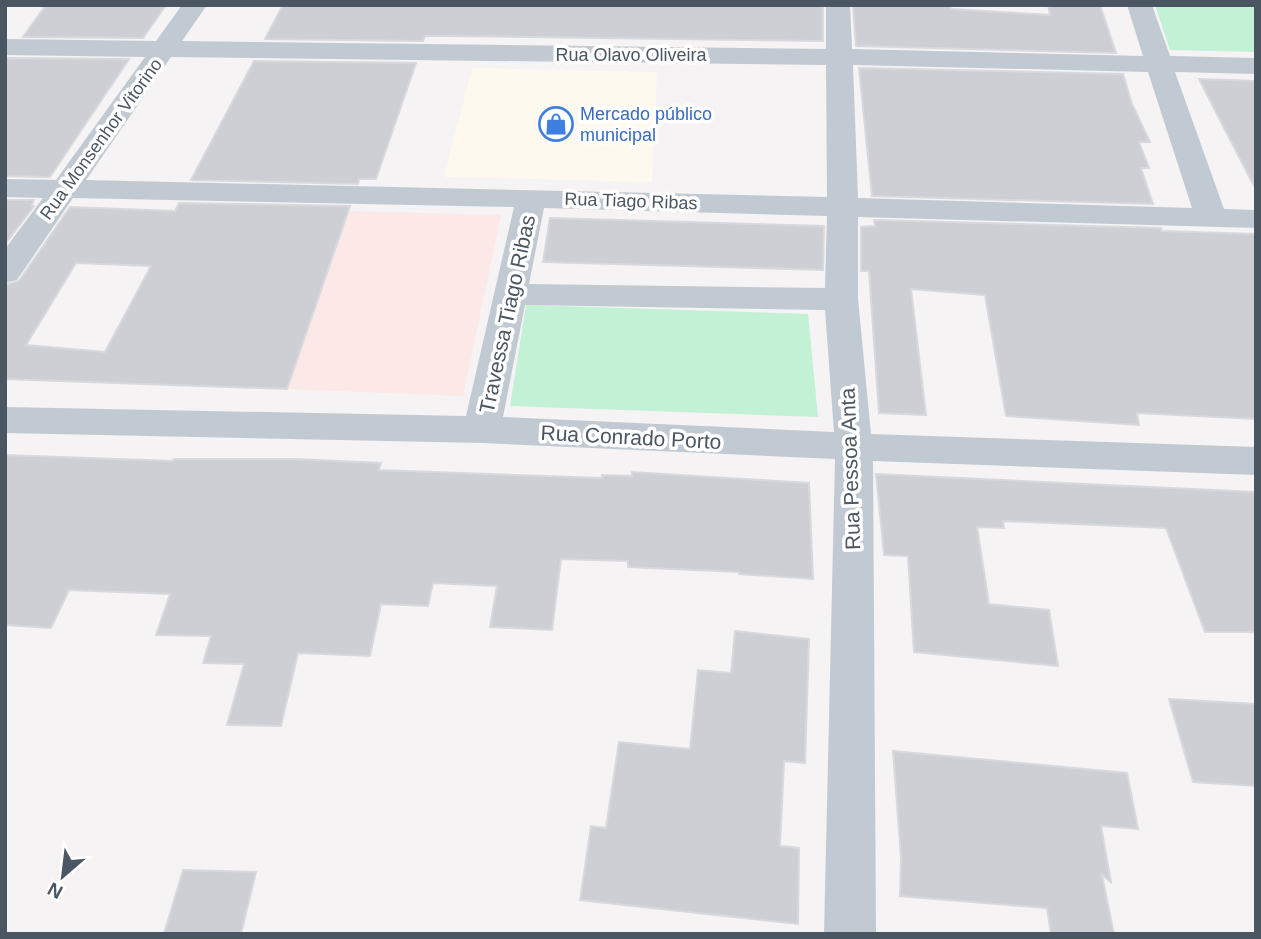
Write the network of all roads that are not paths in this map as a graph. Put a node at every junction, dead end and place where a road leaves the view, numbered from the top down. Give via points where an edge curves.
1 (195, 5) edge
2 (838, 5) edge
3 (1139, 5) edge
4 (5, 47) edge
5 (164, 51) junction
6 (838, 57) junction
7 (1160, 63) junction
8 (1256, 65) edge
9 (5, 188) edge
10 (65, 190) junction
11 (531, 198) junction
12 (843, 208) junction
13 (1211, 217) junction
14 (1256, 219) edge
15 (5, 272) edge
16 (512, 294) junction
17 (841, 299) junction
18 (5, 420) edge
19 (482, 430) junction
20 (854, 447) junction
21 (1256, 461) edge
22 (850, 934) edge

1 - 5 street, Rua Monsenhor Vitorino
2 - 6 street, Rua Pessoa Anta
3 - 7 street
4 - 5 street, Rua Olavo Oliveira
5 - 6 street, Rua Olavo Oliveira
5 - 10 street, Rua Monsenhor Vitorino
6 - 7 street, Rua Olavo Oliveira
6 - 12 street, Rua Pessoa Anta
7 - 8 street, Rua Olavo Oliveira
7 - 13 street
9 - 10 street, Rua Tiago Ribas
10 - 11 street, Rua Tiago Ribas
10 - 15 street, Rua Monsenhor Vitorino
11 - 12 street, Rua Tiago Ribas
11 - 16 street, Travessa Tiago Ribas
12 - 13 street, Rua Tiago Ribas
12 - 17 street, Rua Pessoa Anta
13 - 14 street, Rua Tiago Ribas
16 - 17 street
16 - 19 street, Travessa Tiago Ribas
17 - 20 street, Rua Pessoa Anta
18 - 19 street, Rua Conrado Porto
19 - 20 street, Rua Conrado Porto
20 - 21 street, Rua Conrado Porto
20 - 22 street, Rua Pessoa Anta

